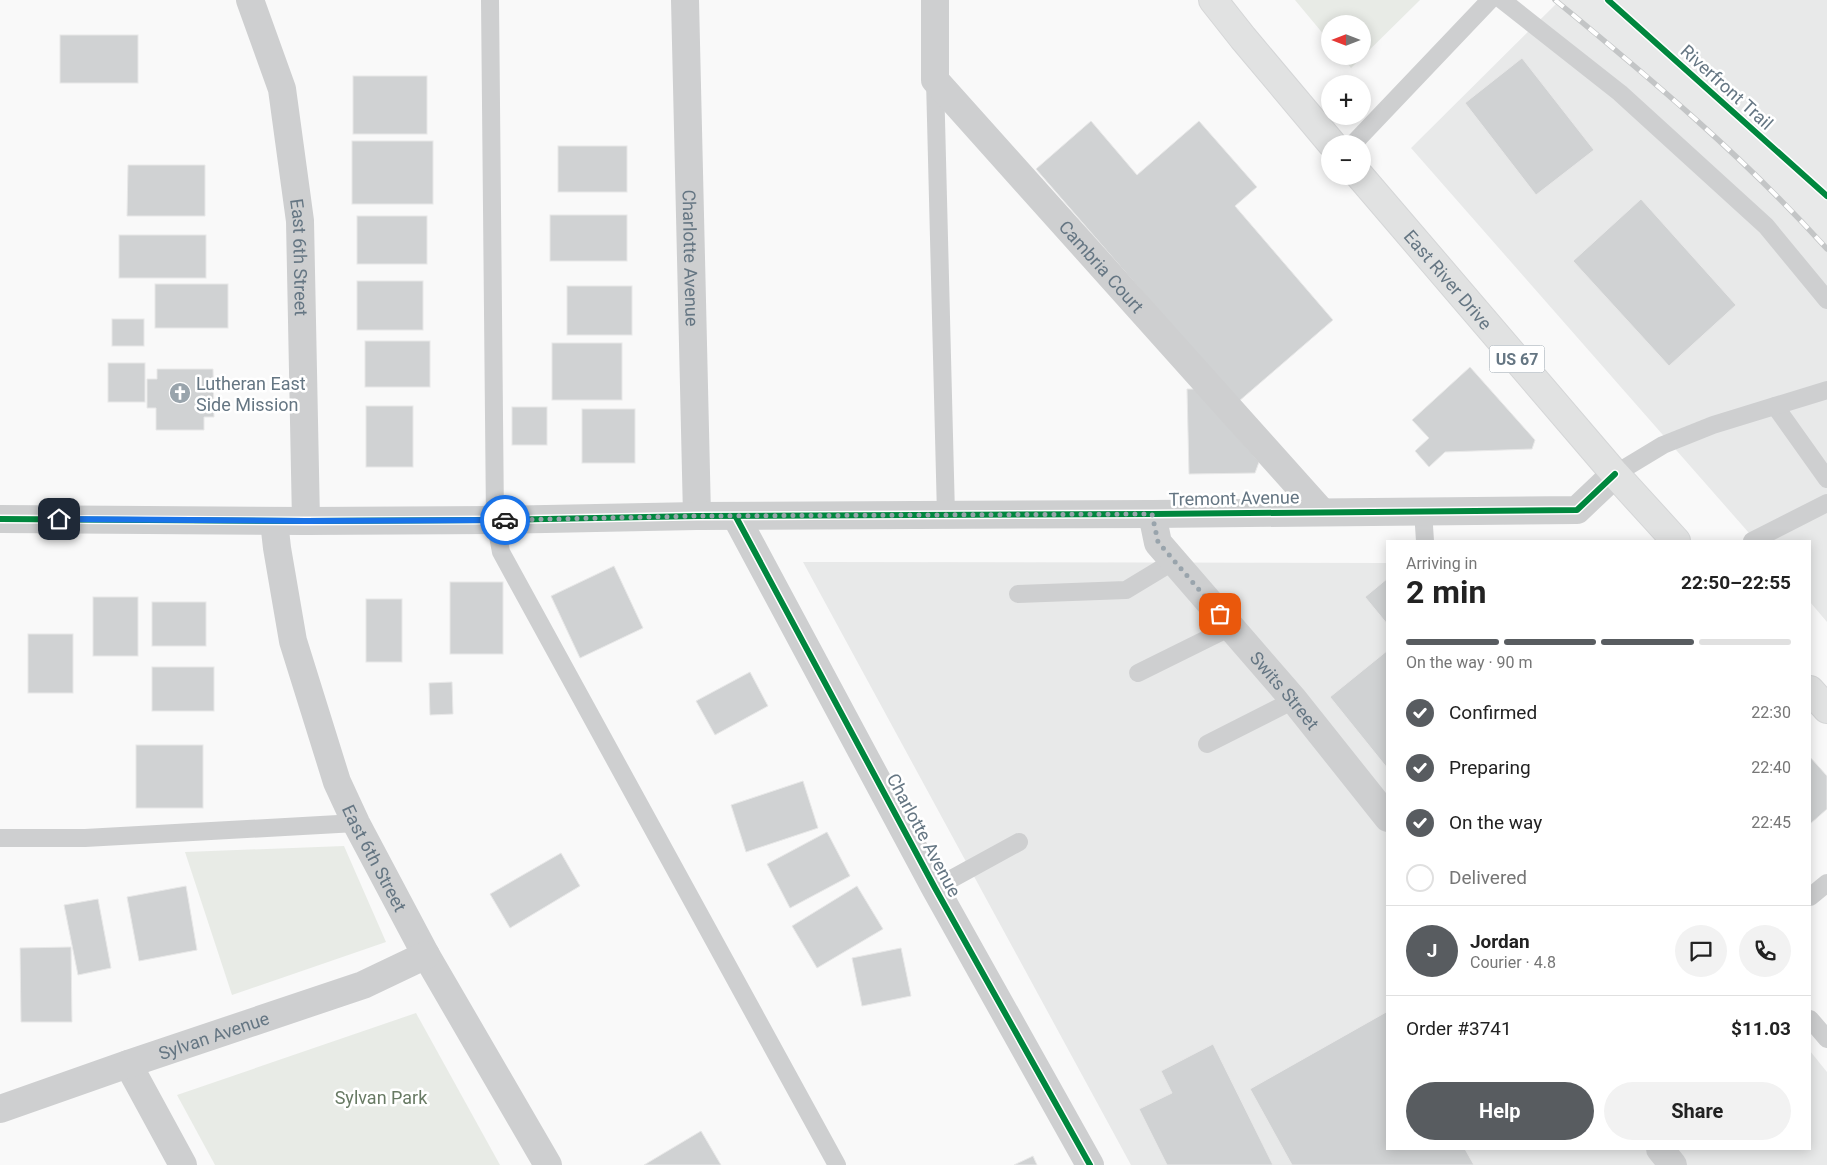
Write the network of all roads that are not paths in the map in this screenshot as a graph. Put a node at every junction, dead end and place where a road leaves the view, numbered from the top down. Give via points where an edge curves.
1 (250, 0) edge
2 (490, 0) edge
3 (685, 0) edge
4 (935, 0) edge
5 (1213, 0) edge
6 (1490, 0) edge
7 (1502, 0) edge
8 (935, 80) junction
9 (1324, 135) edge
10 (1362, 135) edge
11 (1368, 185) edge
12 (1827, 300) edge
13 (1827, 390) edge
14 (1775, 406) junction
15 (1615, 474) junction
16 (1827, 479) edge
17 (1827, 503) edge
18 (1423, 511) junction
19 (1322, 512) junction
20 (1152, 514) junction
21 (946, 515) junction
22 (697, 516) junction
23 (736, 516) junction
24 (0, 519) edge
25 (495, 520) junction
26 (274, 521) junction
27 (306, 521) junction
28 (1425, 540) edge
29 (1675, 540) edge
30 (1754, 540) edge
31 (1174, 561) junction
32 (1018, 594) dead end
33 (1231, 627) junction
34 (1138, 673) dead end
35 (1811, 691) edge
36 (1294, 700) junction
37 (1827, 709) edge
38 (1207, 744) dead end
39 (1386, 815) edge
40 (356, 823) junction
41 (0, 838) edge
42 (1019, 842) dead end
43 (1827, 883) edge
44 (935, 888) junction
45 (1811, 896) edge
46 (426, 954) junction
47 (1811, 1020) edge
48 (1827, 1039) edge
49 (128, 1064) junction
50 (0, 1109) edge
51 (1661, 1150) edge
52 (183, 1165) edge
53 (548, 1165) edge
54 (837, 1165) edge
55 (1090, 1165) edge
56 (1674, 1165) edge

1 - 27 street, East 6th Street via 282,89 300,221
2 - 25 lane
3 - 22 street, Charlotte Avenue
4 - 8 street
5 - 9 main road
6 - 10 lane
7 - 12 lane via 1620,93 1766,226
8 - 19 street, Cambria Court
8 - 21 lane
11 - 15 main road, East River Drive / US 67
13 - 14 lane
14 - 15 lane via 1712,425 1672,442
14 - 16 lane
15 - 18 street, Tremont Avenue via 1577,510
15 - 29 main road, East River Drive / US 67
17 - 30 lane
18 - 19 street, Tremont Avenue
18 - 28 lane
19 - 20 street, Tremont Avenue
20 - 21 street, Tremont Avenue
20 - 31 street, Swits Street via 1158,542
21 - 23 street, Tremont Avenue
22 - 23 street, Tremont Avenue
22 - 25 street, Tremont Avenue
23 - 44 street, Charlotte Avenue
24 - 26 street, Tremont Avenue
25 - 27 street, Tremont Avenue
25 - 54 lane via 501,552
26 - 27 street, Tremont Avenue
26 - 40 street, East 6th Street via 293,641 337,782
31 - 32 lane via 1126,590
31 - 33 street, Swits Street
33 - 34 lane
33 - 36 street, Swits Street
35 - 37 main road
36 - 38 lane
36 - 39 street, Swits Street
40 - 41 lane via 84,838
40 - 46 street, East 6th Street
42 - 44 lane
43 - 45 lane
44 - 55 street, Charlotte Avenue
46 - 49 street, Sylvan Avenue via 363,985
46 - 53 street, East 6th Street
47 - 48 lane
49 - 50 street, Sylvan Avenue
49 - 52 street
51 - 56 street

